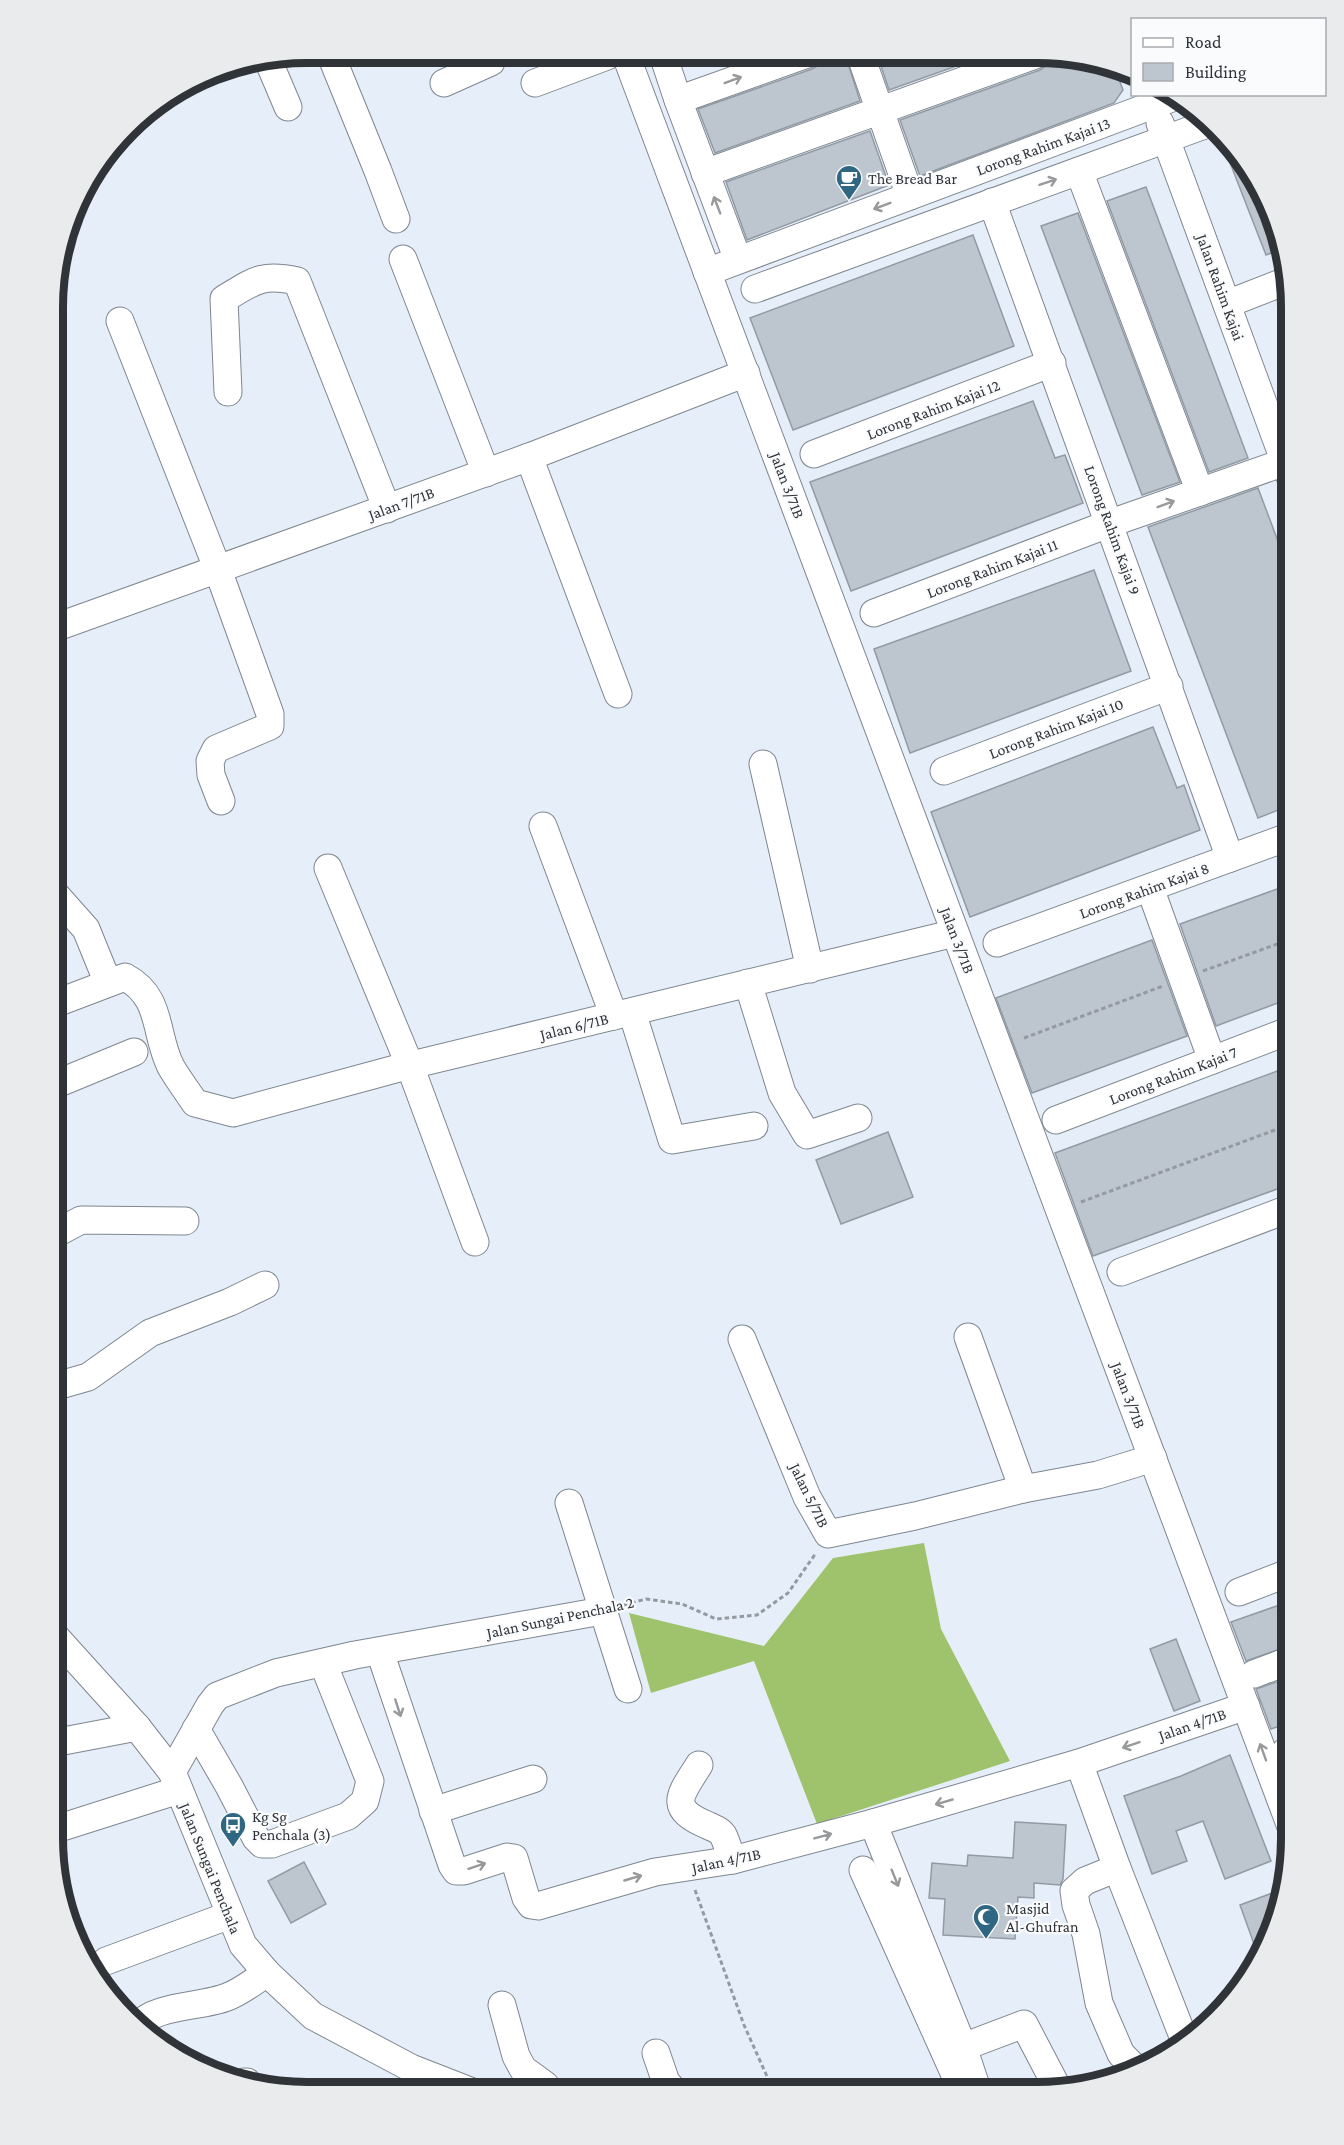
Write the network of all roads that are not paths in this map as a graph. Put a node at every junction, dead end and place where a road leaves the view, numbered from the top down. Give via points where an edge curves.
1 (334, 63) edge
2 (489, 63) edge
3 (588, 63) edge
4 (630, 63) edge
5 (666, 63) edge
6 (782, 63) edge
7 (863, 63) edge
8 (1013, 63) edge
9 (270, 66) edge
10 (444, 82) dead end
11 (535, 83) dead end
12 (1160, 98) edge
13 (678, 100) junction
14 (288, 107) dead end
15 (880, 111) junction
16 (1202, 126) edge
17 (1166, 140) junction
18 (1079, 171) junction
19 (705, 173) junction
20 (910, 196) junction
21 (992, 202) junction
22 (396, 219) dead end
23 (403, 259) dead end
24 (738, 260) junction
25 (707, 272) junction
26 (1280, 284) edge
27 (755, 289) dead end
28 (1227, 304) junction
29 (120, 321) dead end
30 (1052, 363) junction
31 (746, 373) junction
32 (228, 392) dead end
33 (1281, 452) edge
34 (814, 454) dead end
35 (528, 457) junction
36 (486, 472) junction
37 (1281, 473) edge
38 (1200, 492) junction
39 (387, 508) junction
40 (1111, 523) junction
41 (218, 570) junction
42 (874, 614) dead end
43 (63, 625) edge
44 (1169, 686) junction
45 (618, 694) dead end
46 (763, 764) dead end
47 (944, 771) dead end
48 (221, 801) dead end
49 (543, 826) dead end
50 (1281, 840) edge
51 (1230, 858) junction
52 (328, 868) dead end
53 (1150, 888) junction
54 (63, 903) edge
55 (955, 933) junction
56 (997, 944) dead end
57 (810, 969) junction
58 (108, 982) junction
59 (748, 983) junction
60 (63, 1000) edge
61 (623, 1014) junction
62 (1281, 1034) edge
63 (134, 1052) dead end
64 (1212, 1060) junction
65 (410, 1066) junction
66 (63, 1081) edge
67 (858, 1118) dead end
68 (1056, 1120) dead end
69 (754, 1126) dead end
70 (1281, 1212) edge
71 (184, 1221) dead end
72 (63, 1230) edge
73 (475, 1242) dead end
74 (1121, 1272) dead end
75 (265, 1286) dead end
76 (968, 1337) dead end
77 (742, 1339) dead end
78 (63, 1385) edge
79 (1152, 1458) junction
80 (1023, 1489) junction
81 (569, 1503) dead end
82 (1281, 1576) edge
83 (1239, 1592) dead end
84 (602, 1611) junction
85 (63, 1645) edge
86 (380, 1652) junction
87 (324, 1663) junction
88 (1281, 1664) edge
89 (1254, 1674) dead end
90 (628, 1689) dead end
91 (1246, 1706) junction
92 (137, 1727) junction
93 (196, 1729) junction
94 (63, 1741) edge
95 (1079, 1763) junction
96 (699, 1765) dead end
97 (533, 1779) dead end
98 (175, 1781) junction
99 (1281, 1800) edge
100 (433, 1811) junction
101 (873, 1823) junction
102 (63, 1826) edge
103 (733, 1860) junction
104 (1117, 1868) junction
105 (863, 1870) dead end
106 (230, 1915) junction
107 (106, 1961) dead end
108 (267, 1973) junction
109 (502, 2005) dead end
110 (144, 2020) edge
111 (1182, 2035) edge
112 (963, 2047) junction
113 (656, 2053) dead end
114 (1130, 2063) edge
115 (1054, 2081) edge
116 (447, 2082) edge
117 (541, 2082) edge
118 (666, 2082) edge
119 (958, 2082) edge
120 (975, 2082) edge

1 - 22 street
2 - 10 street
3 - 11 street
4 - 25 street, Jalan 3/71B
5 - 13 street
13 -> 6 street
7 - 15 street
8 - 15 street
9 - 14 street
12 - 17 street, Jalan Rahim Kajai
12 - 20 street, Lorong Rahim Kajai 13
13 - 19 street
15 - 19 street
15 - 20 street
16 - 17 street
17 - 18 street
17 - 28 street, Jalan Rahim Kajai
21 -> 18 street
18 - 38 street
24 -> 19 street
20 -> 24 street, Lorong Rahim Kajai 13
21 - 27 street
21 - 30 street, Lorong Rahim Kajai 9
23 - 36 street
24 - 25 street, Lorong Rahim Kajai 13
25 - 31 street, Jalan 3/71B
26 - 28 street
28 - 33 street, Jalan Rahim Kajai
29 - 41 street
30 - 34 street, Lorong Rahim Kajai 12
30 - 40 street, Lorong Rahim Kajai 9
31 - 35 street, Jalan 7/71B
31 - 55 street, Jalan 3/71B
32 - 39 street via 224,299 260,278 297,281
35 - 36 street, Jalan 7/71B
35 - 45 street
36 - 39 street, Jalan 7/71B
37 - 38 street, Lorong Rahim Kajai 11
40 -> 38 street, Lorong Rahim Kajai 11
39 - 41 street, Jalan 7/71B
40 - 42 street, Lorong Rahim Kajai 11
40 - 44 street, Lorong Rahim Kajai 9
41 - 43 street, Jalan 7/71B
41 - 48 street via 270,714 270,726 216,749 210,768
44 - 47 street, Lorong Rahim Kajai 10
44 - 51 street, Lorong Rahim Kajai 9
46 - 57 street
49 - 61 street
50 - 51 street, Lorong Rahim Kajai 8
51 - 53 street, Lorong Rahim Kajai 8
52 - 65 street
53 - 56 street, Lorong Rahim Kajai 8
53 - 64 street
54 - 58 street via 86,929
55 - 57 street, Jalan 6/71B
55 - 79 street, Jalan 3/71B
57 - 59 street, Jalan 6/71B
58 - 60 street
58 - 65 street, Jalan 6/71B via 125,977 138,984 151,1004 170,1065 195,1103 233,1113
59 - 61 street, Jalan 6/71B
59 - 67 street via 782,1093 807,1135
61 - 65 street, Jalan 6/71B
61 - 69 street via 672,1140
62 - 64 street, Lorong Rahim Kajai 7
63 - 66 street
64 - 68 street, Lorong Rahim Kajai 7
65 - 73 street
70 - 74 street
71 - 72 street via 81,1220
75 - 78 street via 150,1332 88,1377
76 - 80 street
77 - 80 street, Jalan 5/71B via 807,1497 828,1534
79 - 80 street, Jalan 5/71B via 1098,1475
79 - 91 street, Jalan 3/71B
81 - 84 street
82 - 83 street
84 - 86 street, Jalan Sungai Penchala 2
84 - 90 street
85 - 92 street, Jalan Sungai Penchala
86 - 87 street, Jalan Sungai Penchala 2
86 -> 100 street, Jalan 4/71B
87 - 93 street, Jalan Sungai Penchala 2 via 276,1674 217,1696
87 - 93 street via 370,1781 365,1801 348,1816 272,1844 262,1844
88 - 89 street
91 -> 95 street, Jalan 4/71B
99 -> 91 street, Jalan 3/71B
92 - 94 street
92 - 98 street, Jalan Sungai Penchala
93 - 98 street, Jalan Sungai Penchala 2
95 -> 101 street, Jalan 4/71B
95 - 104 street
96 - 103 street via 683,1789 682,1810 723,1835
97 - 100 street
98 - 102 street
98 - 106 street, Jalan Sungai Penchala
100 -> 103 street, Jalan 4/71B via 456,1871 514,1858 531,1905 655,1872
103 -> 101 street, Jalan 4/71B
101 -> 112 street
104 - 111 street
104 - 114 street via 1084,1881 1074,1891 1099,2003 1121,2055
105 - 119 street
106 - 107 street
106 - 108 street, Jalan Sungai Penchala via 243,1945
108 - 110 street via 227,1997
108 - 116 street, Jalan Sungai Penchala via 313,2016 411,2068
109 - 117 street via 519,2062
112 - 115 street via 1024,2024
112 - 120 street
113 - 118 street

